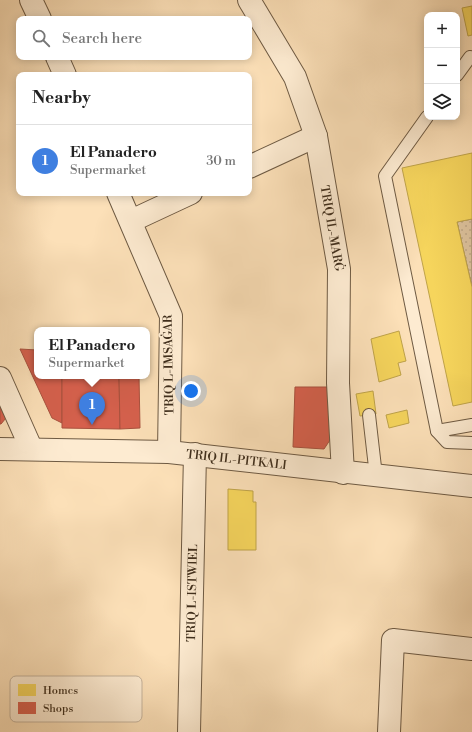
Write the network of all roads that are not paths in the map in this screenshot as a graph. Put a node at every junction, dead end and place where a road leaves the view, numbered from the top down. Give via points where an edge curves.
1 (31, 0) edge
2 (249, 0) edge
3 (39, 16) edge
4 (470, 57) dead end
5 (58, 60) edge
6 (460, 71) edge
7 (64, 72) edge
8 (425, 120) edge
9 (316, 136) junction
10 (252, 166) edge
11 (119, 196) edge
12 (185, 196) edge
13 (131, 221) junction
14 (0, 378) edge
15 (369, 415) dead end
16 (472, 425) edge
17 (437, 431) junction
18 (472, 443) edge
19 (31, 448) junction
20 (0, 449) edge
21 (169, 452) junction
22 (195, 454) junction
23 (342, 472) junction
24 (376, 476) junction
25 (472, 486) edge
26 (472, 649) edge
27 (189, 732) edge
28 (389, 732) edge

1 - 3 street
2 - 9 street, TRIQ IL-MARĠ via 294,78
4 - 6 lane
5 - 7 street
8 - 17 lane via 385,176
9 - 10 street
9 - 23 street, TRIQ IL-MARĠ via 340,268 338,383
11 - 13 street, TRIQ L-IMSAĠAR
12 - 13 street
13 - 21 street, TRIQ L-IMSAĠAR via 171,316
14 - 19 street
15 - 24 lane
16 - 17 lane
17 - 18 lane via 448,442
19 - 20 street, TRIQ IL-PITKALI
19 - 21 street, TRIQ IL-PITKALI
21 - 22 street, TRIQ IL-PITKALI
22 - 23 street, TRIQ IL-PITKALI
22 - 27 street, TRIQ L-ISTWIEL
23 - 24 street, TRIQ IL-PITKALI
24 - 25 street, TRIQ IL-PITKALI
26 - 28 street via 393,640

